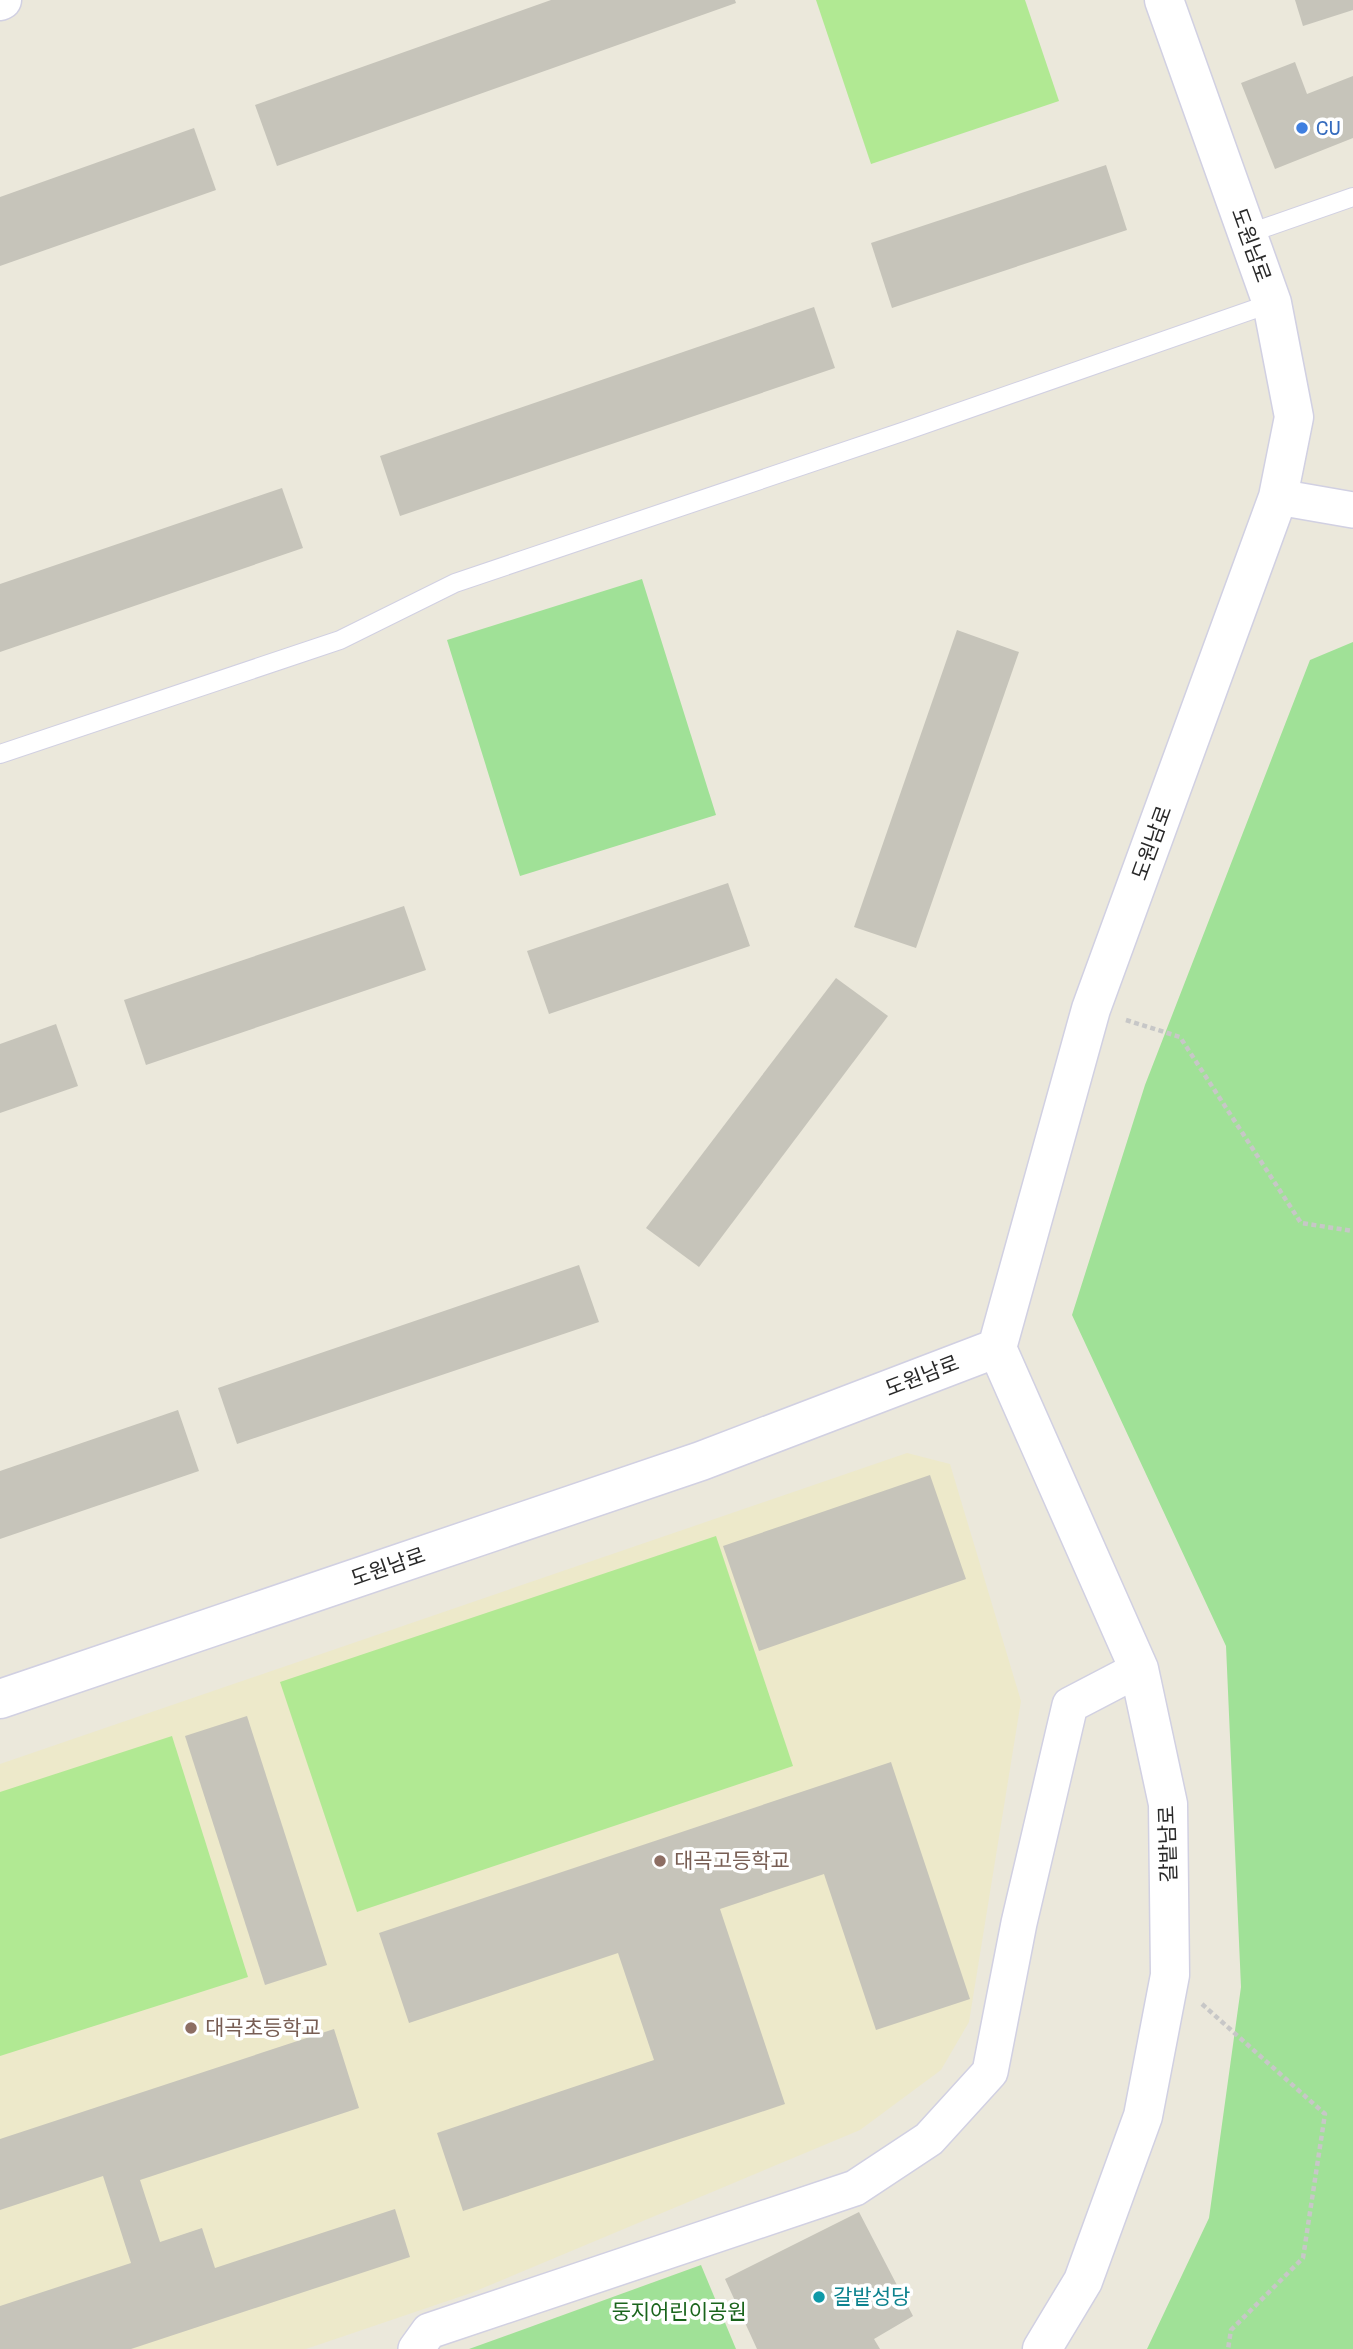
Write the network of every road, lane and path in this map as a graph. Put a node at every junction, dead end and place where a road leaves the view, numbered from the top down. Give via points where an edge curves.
1 (1164, 0) edge
2 (1353, 197) edge
3 (1247, 234) junction
4 (1272, 303) junction
5 (1278, 497) junction
6 (1353, 510) edge
7 (0, 754) edge
8 (1091, 1009) junction
9 (1353, 1231) edge
10 (997, 1348) junction
11 (1139, 1669) junction
12 (0, 1699) edge
13 (1170, 1975) junction
14 (415, 2349) edge
15 (1042, 2349) edge
16 (1228, 2349) edge

1 - 3 street, 도원남로
2 - 3 lane
3 - 4 street, 도원남로
4 - 5 street, 도원남로 via 1294,417
4 - 7 lane via 455,583 340,640
5 - 6 street
5 - 8 street, 도원남로
8 - 9 path via 1180,1037 1301,1223
8 - 10 street, 도원남로
10 - 11 street, 갈밭남로
10 - 12 street, 도원남로 via 701,1461
11 - 13 street, 갈밭남로 via 1168,1804
11 - 14 street via 1070,1705 1019,1923 990,2073 929,2139 855,2188 429,2331
13 - 15 street, 갈밭남로 via 1143,2116 1083,2281
13 - 16 path via 1325,2115 1303,2258 1231,2330

